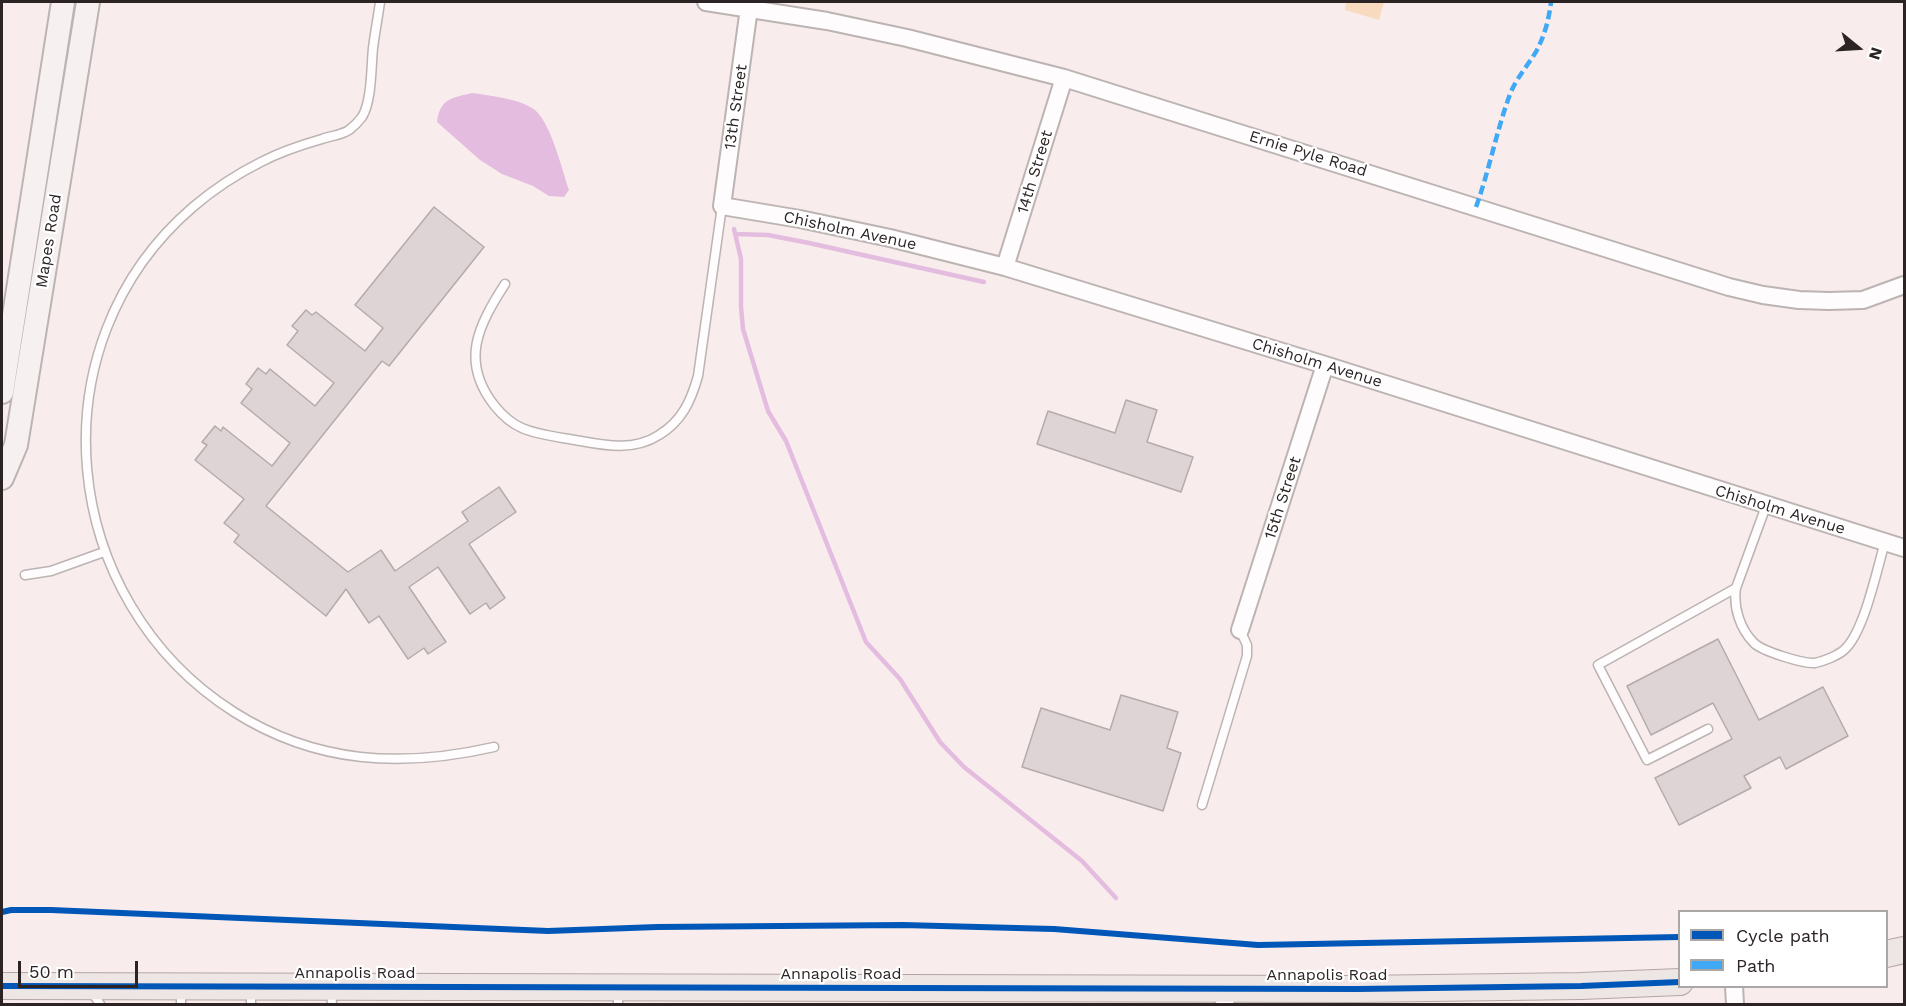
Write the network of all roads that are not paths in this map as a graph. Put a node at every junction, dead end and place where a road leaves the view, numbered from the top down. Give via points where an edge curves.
1 (63, 2) edge
2 (88, 2) edge
3 (380, 2) edge
4 (706, 2) edge
5 (749, 8) junction
6 (1064, 78) junction
7 (722, 206) junction
8 (1005, 267) junction
9 (504, 284) dead end
10 (1905, 285) edge
11 (1325, 365) junction
12 (2, 392) edge
13 (2, 478) edge
14 (1766, 506) junction
15 (1885, 542) junction
16 (1905, 548) edge
17 (104, 552) junction
18 (25, 575) dead end
19 (1736, 588) junction
20 (1240, 630) joint
21 (1708, 729) dead end
22 (494, 747) dead end
23 (1202, 805) dead end
24 (1905, 950) edge
25 (1888, 954) edge
26 (1678, 982) edge
27 (2, 986) edge
28 (1734, 988) edge
29 (94, 995) edge
30 (181, 995) edge
31 (251, 995) edge
32 (332, 995) edge
33 (618, 995) edge
34 (1227, 996) edge
35 (1357, 997) edge
36 (1735, 1005) edge

1 - 12 street, Mapes Road
2 - 13 street, Mapes Road via 16,445
3 - 17 lane via 362,117 348,131 284,151 217,189 159,242 125,291 99,354 87,419 89,488
4 - 5 street, Ernie Pyle Road
5 - 6 street, Ernie Pyle Road via 918,40
5 - 7 street, 13th Street
6 - 8 street, 14th Street
6 - 10 street, Ernie Pyle Road via 1763,295 1863,300
7 - 8 street, Chisholm Avenue via 890,238
7 - 9 lane via 692,399 673,425 642,444 604,445 546,435 523,429 499,410 483,390 476,367 476,345 482,322
8 - 11 street, Chisholm Avenue
11 - 14 street, Chisholm Avenue
11 - 20 street, 15th Street
14 - 15 street, Chisholm Avenue
14 - 19 lane
15 - 16 street, Chisholm Avenue
15 - 19 lane via 1859,628 1844,650 1816,663 1756,645 1736,612
17 - 18 lane via 51,571
17 - 22 lane via 133,610 173,663 213,698 261,727 315,748 365,758 428,759
19 - 21 lane via 1598,665 1647,760
20 - 23 lane via 1247,656
24 - 25 main road
26 - 35 main road, Annapolis Road
27 - 29 main road, Annapolis Road
28 - 36 street
29 - 30 main road, Annapolis Road via 142,991
30 - 31 main road, Annapolis Road
31 - 32 main road, Annapolis Road
32 - 33 main road, Annapolis Road via 397,991
33 - 34 main road, Annapolis Road via 765,991
34 - 35 main road, Annapolis Road

